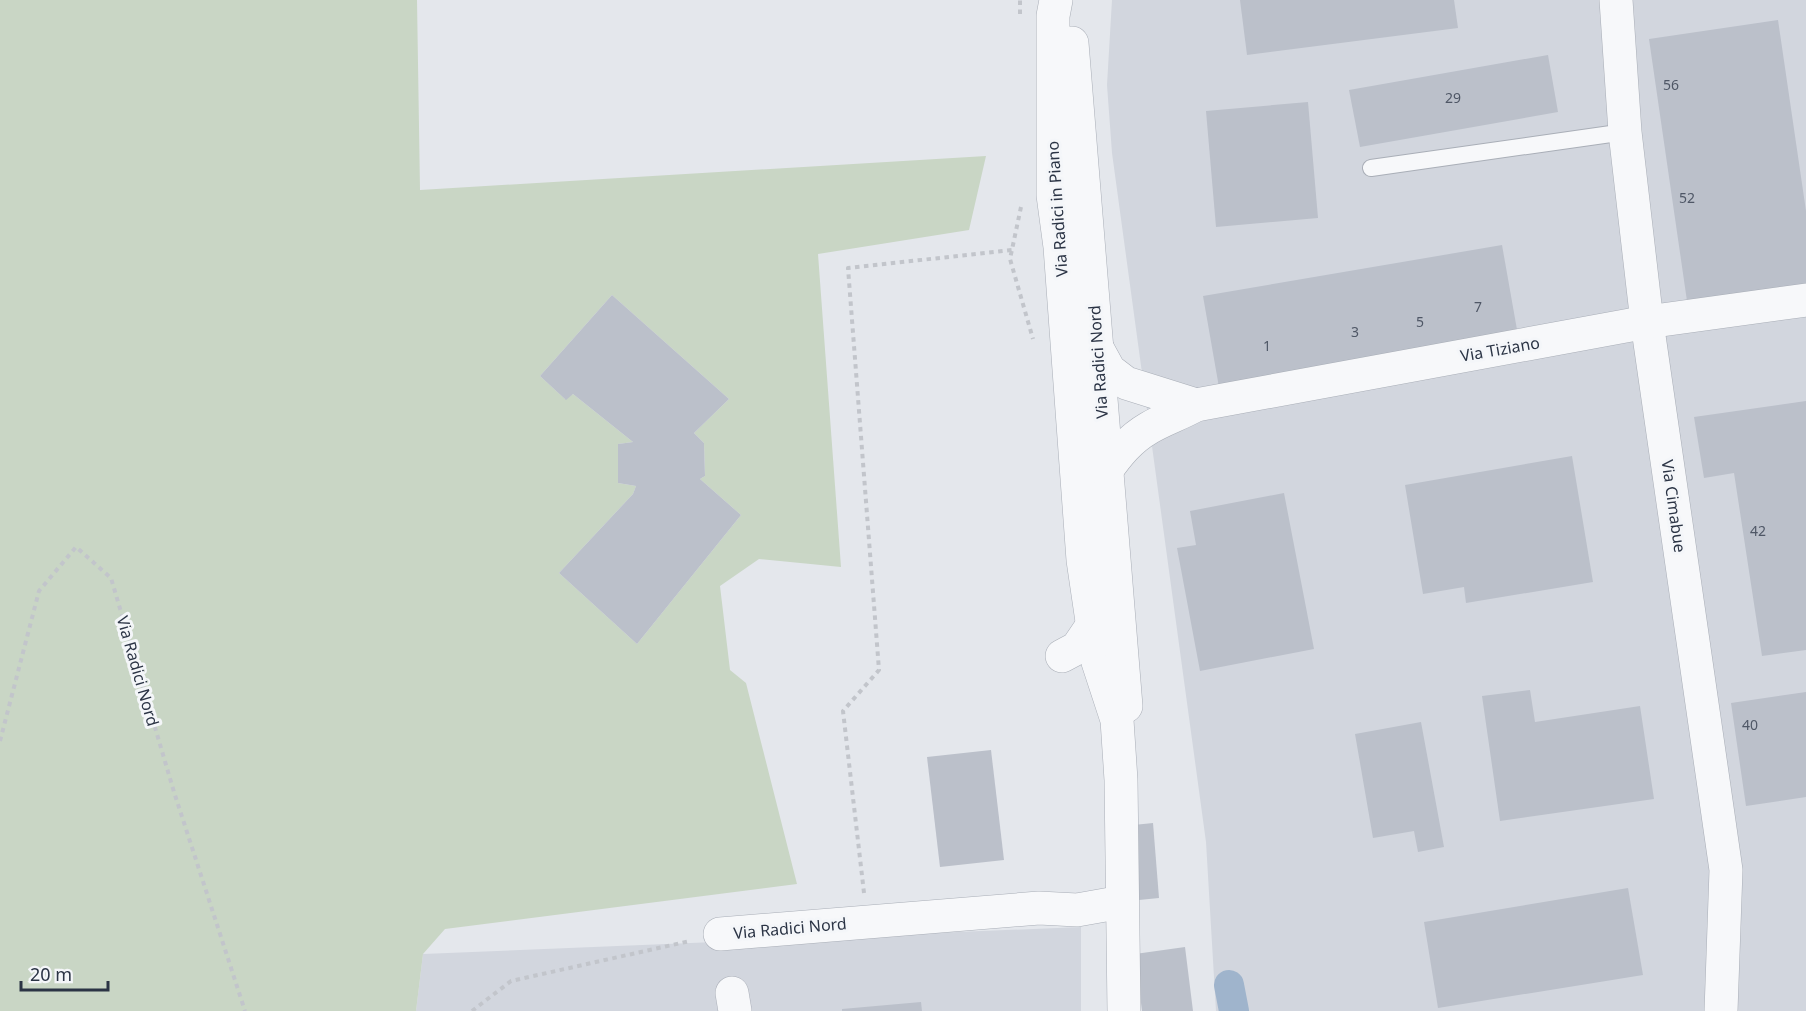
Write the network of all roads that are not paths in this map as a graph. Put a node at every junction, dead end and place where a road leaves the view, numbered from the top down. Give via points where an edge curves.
1 (1056, 0) edge
2 (1070, 0) edge
3 (1616, 0) edge
4 (1625, 132) junction
5 (1371, 168) dead end
6 (1806, 300) edge
7 (1647, 322) junction
8 (1096, 348) junction
9 (1196, 405) junction
10 (1072, 419) joint
11 (1106, 471) junction
12 (1115, 585) junction
13 (1093, 627) junction
14 (1104, 682) junction
15 (1117, 720) junction
16 (1122, 902) junction
17 (720, 934) road end
18 (1124, 1011) edge
19 (1721, 1011) edge

1 - 10 street, Via Radici in Piano via 1053,195
2 - 8 street, Via Radici Nord
3 - 4 street, Via Cimabue
4 - 5 lane
4 - 7 street, Via Cimabue
6 - 7 street, Via Tiziano
7 - 9 street, Via Tiziano
7 - 19 street, Via Cimabue via 1726,870
8 - 9 street via 1109,370 1126,383
8 - 11 street, Via Radici Nord
9 - 11 street via 1150,427 1123,447
10 - 13 street, Via Radici Nord via 1083,560
11 - 12 street, Via Radici Nord
12 - 13 street
12 - 15 street, Via Radici Nord via 1126,705
13 - 14 street, Via Radici Nord
13 - 14 street via 1077,648 1062,656 1078,660
14 - 15 street, Via Radici Nord
15 - 16 street, Via Radici Nord
16 - 17 street, Via Radici Nord via 1077,910 1039,908
16 - 18 street, Via Radici Nord

